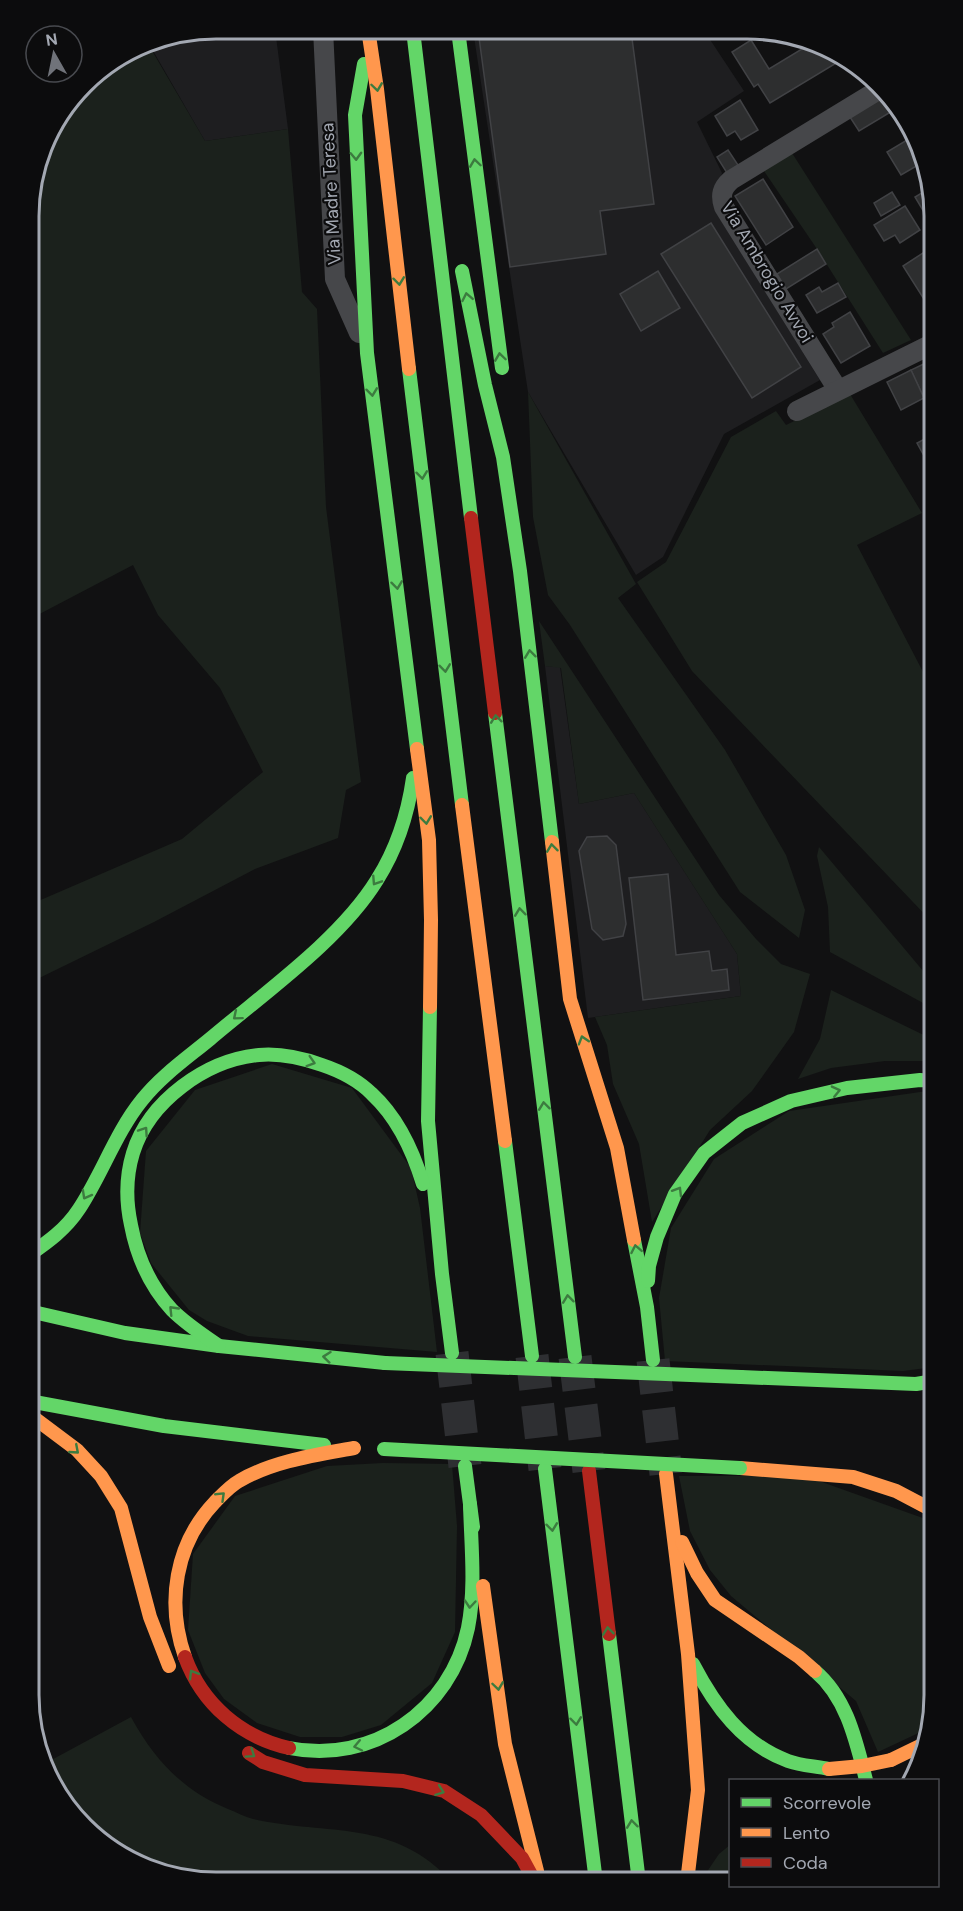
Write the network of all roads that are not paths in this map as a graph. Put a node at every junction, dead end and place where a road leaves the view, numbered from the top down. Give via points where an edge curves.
1 (323, 39) edge
2 (368, 39) edge
3 (370, 39) edge
4 (414, 39) edge
5 (459, 39) edge
6 (419, 76) junction
7 (874, 93) edge
8 (447, 199) dead end
9 (460, 254) dead end
10 (924, 347) edge
11 (367, 353) junction
12 (503, 376) dead end
13 (838, 390) junction
14 (507, 410) dead end
15 (797, 411) dead end
16 (503, 457) junction
17 (417, 746) junction
18 (924, 1081) edge
19 (39, 1248) edge
20 (442, 1274) junction
21 (647, 1306) junction
22 (39, 1313) edge
23 (219, 1346) junction
24 (452, 1353) tunnel mouth
25 (532, 1356) tunnel mouth
26 (575, 1357) tunnel mouth
27 (653, 1360) tunnel mouth
28 (924, 1383) edge
29 (39, 1403) edge
30 (39, 1422) edge
31 (369, 1448) junction
32 (465, 1466) tunnel mouth
33 (545, 1469) tunnel mouth
34 (589, 1471) tunnel mouth
35 (666, 1474) tunnel mouth
36 (470, 1504) junction
37 (924, 1506) edge
38 (673, 1524) junction
39 (688, 1654) junction
40 (176, 1684) dead end
41 (234, 1742) dead end
42 (916, 1748) edge
43 (866, 1779) edge
44 (531, 1872) edge
45 (535, 1872) edge
46 (595, 1872) edge
47 (638, 1872) edge
48 (688, 1872) edge

1 - 11 street, Via Madre Teresa via 335,279
2 -> 11 highway via 355,114
3 -> 25 highway
4 - 6 highway
12 -> 5 highway
6 - 8 highway
26 -> 6 highway
7 - 13 street, Via Ambrogio Avvoi via 731,180 721,197
16 -> 9 highway
10 - 13 street
11 -> 17 highway
13 - 15 street
14 - 16 highway
21 -> 16 highway via 616,1148 570,999
17 -> 19 highway via 409,804 377,881 345,922 315,951 166,1075 142,1100 78,1211
17 -> 20 highway via 429,840 428,1121
21 -> 18 highway via 649,1266 657,1237 675,1194 711,1147 742,1123 791,1101 847,1088
23 -> 20 highway via 184,1321 160,1297 140,1262 129,1225 127,1180 139,1138 162,1105 189,1081 222,1064 259,1055 296,1058 333,1068 363,1086 391,1114 410,1149 423,1182
20 - 24 highway
21 - 27 highway
22 - 23 highway via 125,1333
28 -> 23 highway, bridge via 386,1363
29 - 31 highway via 250,1438
30 -> 40 highway via 77,1450 101,1476 121,1509 150,1617
36 -> 31 highway via 472,1576 467,1630 457,1663 433,1703 403,1729 362,1746 315,1751 274,1744 237,1727 208,1699 187,1666 176,1623 175,1582 186,1542 208,1509 235,1483 274,1465
31 - 37 highway, bridge via 853,1477 896,1491
32 - 36 highway
33 -> 46 highway
47 -> 34 highway
35 - 38 highway
36 -> 45 highway via 505,1744
38 - 39 highway
38 - 43 highway via 715,1600 822,1677 841,1704 855,1735
39 - 42 highway, bridge via 707,1693 729,1723 756,1746 788,1761 829,1769 862,1766 891,1760
39 - 48 highway via 698,1790
41 -> 44 highway via 263,1762 305,1775 403,1781 444,1791 481,1815

